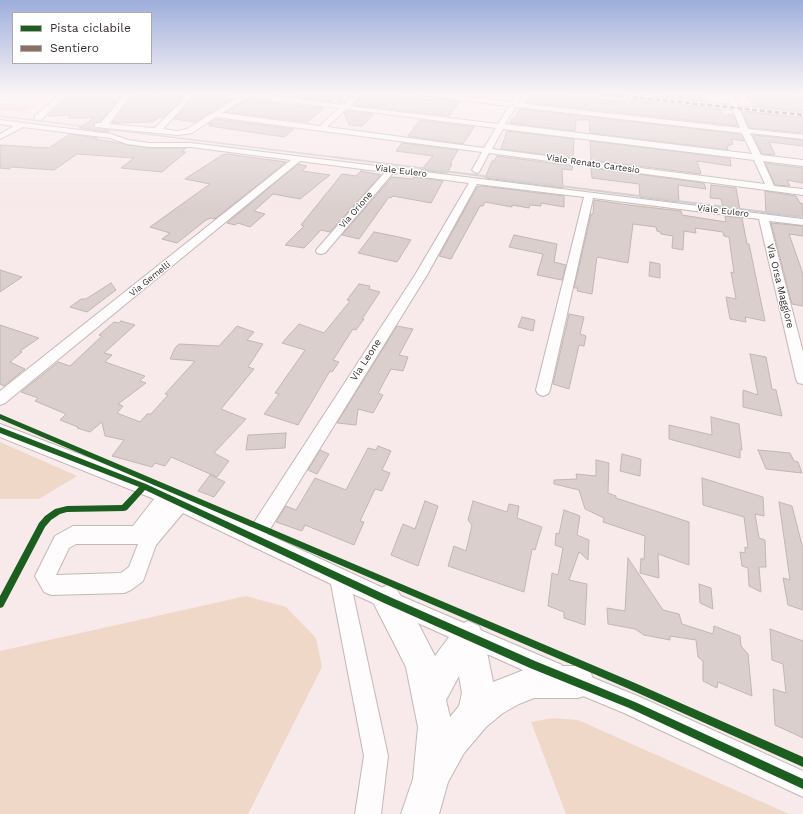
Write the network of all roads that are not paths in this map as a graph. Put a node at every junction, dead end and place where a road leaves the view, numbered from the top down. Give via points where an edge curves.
1 (9, 132) edge
2 (78, 132) edge
3 (160, 132) edge
4 (185, 132) edge
5 (352, 132) edge
6 (497, 132) edge
7 (549, 132) edge
8 (744, 132) edge
9 (754, 132) edge
10 (0, 137) edge
11 (803, 137) edge
12 (487, 150) junction
13 (756, 157) junction
14 (299, 158) junction
15 (803, 163) edge
16 (391, 170) junction
17 (476, 175) junction
18 (771, 188) junction
19 (803, 192) edge
20 (589, 194) junction
21 (763, 216) junction
22 (803, 222) edge
23 (321, 251) dead end
24 (803, 379) edge
25 (543, 390) dead end
26 (0, 399) edge
27 (0, 430) edge
28 (173, 499) junction
29 (144, 537) junction
30 (254, 538) junction
31 (340, 578) junction
32 (387, 600) junction
33 (468, 637) junction
34 (578, 682) junction
35 (429, 698) junction
36 (474, 715) junction
37 (431, 779) junction
38 (803, 784) edge
39 (368, 814) edge
40 (420, 814) edge

1 - 10 street
2 - 14 street, Viale Eulero via 149,145 191,145
3 - 4 street via 178,134
5 - 12 street, Viale Renato Cartesio
6 - 12 street, Via Leone
7 - 13 street
8 - 13 street
9 - 11 street
12 - 17 street, Via Leone
12 - 18 street, Viale Renato Cartesio
13 - 15 street
13 - 18 street
14 - 16 street, Viale Eulero
14 - 26 street, Via Gemelli
16 - 17 street, Viale Eulero
16 - 23 street, Via Orione
17 - 20 street, Viale Eulero
17 - 30 street, Via Leone via 421,274
18 - 19 street, Viale Renato Cartesio
20 - 21 street, Viale Eulero
20 - 25 street
21 - 22 street, Viale Eulero
21 - 24 street, Via Orsa Maggiore
27 - 28 street
28 - 29 street
28 - 30 street
29 - 29 street via 73,535 62,542 45,576 51,585 124,583 136,574
30 - 31 street
31 - 32 street
31 - 39 street via 376,756
32 - 33 street
32 - 35 highway via 422,664
33 - 34 street
33 - 35 highway via 447,666
33 - 36 highway via 479,693
34 - 36 highway via 534,682 491,701
34 - 38 street
35 - 37 highway via 435,727
36 - 37 highway via 452,741
37 - 40 highway

